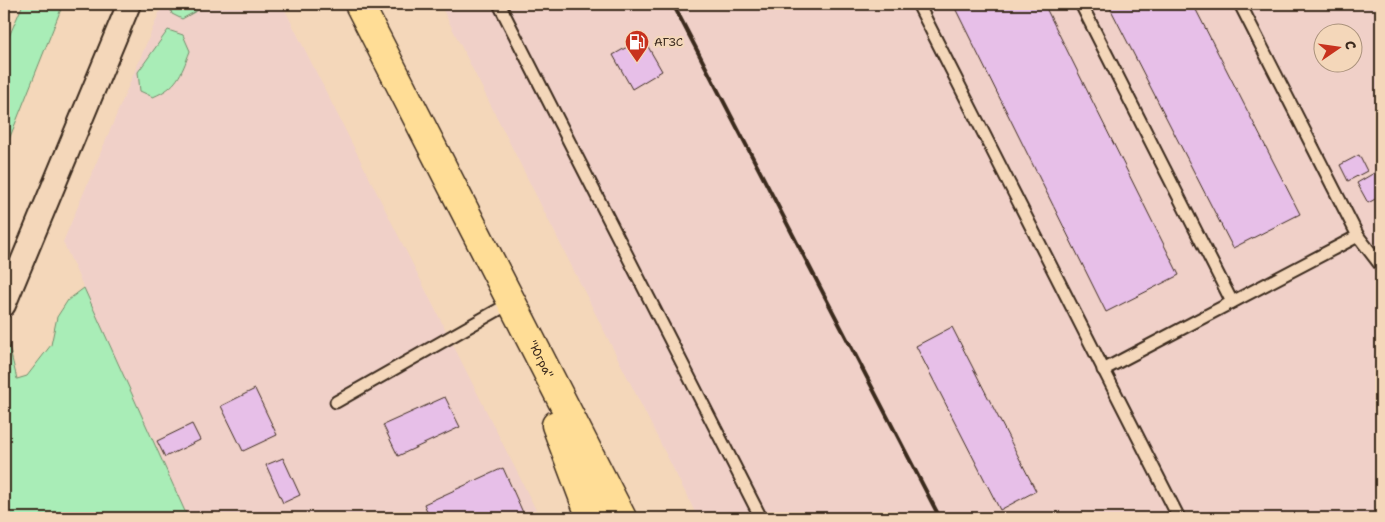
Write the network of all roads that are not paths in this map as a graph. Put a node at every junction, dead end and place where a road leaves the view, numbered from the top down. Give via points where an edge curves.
1 (129, 4) edge
2 (359, 4) edge
3 (499, 4) edge
4 (918, 4) edge
5 (1081, 4) edge
6 (1240, 4) edge
7 (458, 199) junction
8 (1358, 236) junction
9 (1381, 266) edge
10 (1232, 302) junction
11 (4, 305) edge
12 (505, 306) junction
13 (1103, 370) junction
14 (336, 402) dead end
15 (592, 518) edge
16 (622, 518) edge
17 (761, 518) edge
18 (1179, 518) edge

1 - 11 street
2 - 7 highway, "Югра"
3 - 17 lane
4 - 13 lane
5 - 10 lane
6 - 8 lane
7 - 12 highway, "Югра"
7 - 16 highway, "Югра"
8 - 9 lane
8 - 10 lane
10 - 13 lane
12 - 14 lane
12 - 15 highway, "Югра" via 541,387
13 - 18 lane

